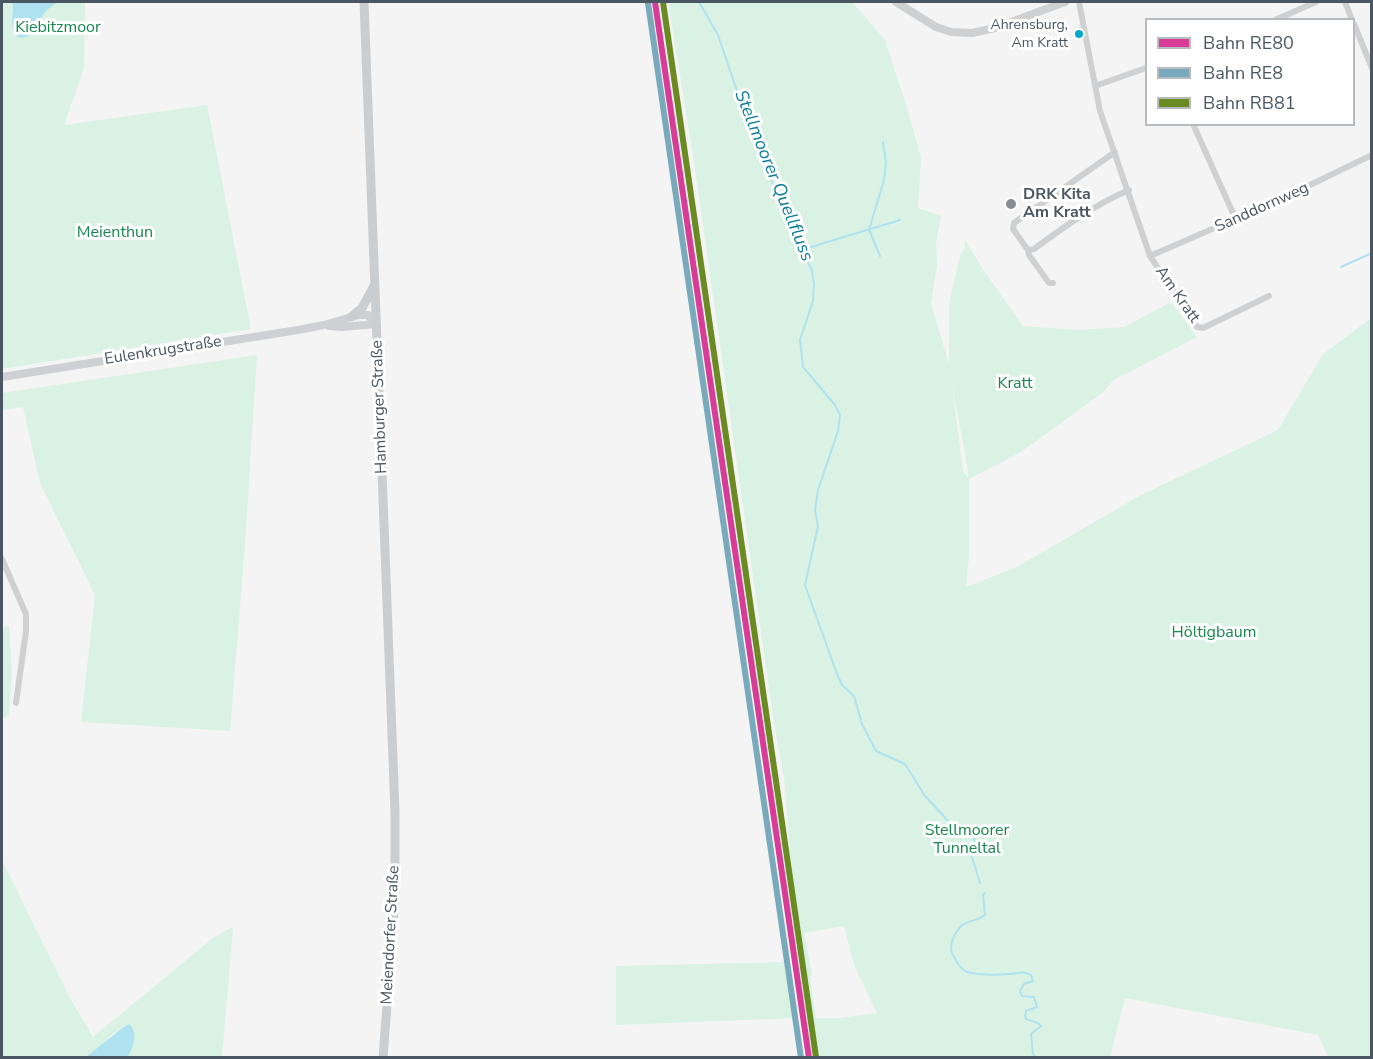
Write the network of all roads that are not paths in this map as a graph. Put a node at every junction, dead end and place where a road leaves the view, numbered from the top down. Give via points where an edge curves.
1 (364, 2) edge
2 (896, 2) edge
3 (1065, 2) edge
4 (1079, 2) edge
5 (1316, 2) edge
6 (1345, 2) edge
7 (1280, 18) edge
8 (1351, 18) edge
9 (1355, 29) edge
10 (1145, 68) edge
11 (1371, 68) edge
12 (1095, 86) junction
13 (1194, 126) edge
14 (1115, 152) junction
15 (1371, 155) edge
16 (1129, 190) junction
17 (1236, 220) junction
18 (1028, 250) junction
19 (1150, 256) junction
20 (1053, 283) dead end
21 (375, 284) junction
22 (1269, 296) dead end
23 (351, 316) junction
24 (376, 324) junction
25 (324, 325) junction
26 (2, 377) edge
27 (2, 559) edge
28 (16, 702) dead end
29 (395, 812) joint
30 (383, 1058) edge

1 - 21 main road, Hamburger Straße
2 - 3 street via 936,27 972,33
4 - 12 street, Am Kratt
5 - 7 street
6 - 8 street
9 - 11 street
10 - 12 street
12 - 14 street, Am Kratt
13 - 17 street
14 - 16 street, Am Kratt
14 - 18 street via 1014,223 1013,229
15 - 17 street, Sanddornweg
16 - 18 street
16 - 19 street, Am Kratt
17 - 19 street, Sanddornweg
18 - 20 street via 1049,283
19 - 22 street, Am Kratt via 1197,327 1203,328
21 - 23 main road via 362,308
21 - 24 main road, Hamburger Straße
23 - 24 main road via 366,314
23 - 25 main road, Eulenkrugstraße
24 - 25 main road, Eulenkrugstraße
24 - 29 main road, Hamburger Straße
25 - 26 main road, Eulenkrugstraße
27 - 28 street via 26,614
29 - 30 main road, Meiendorfer Straße via 395,897

